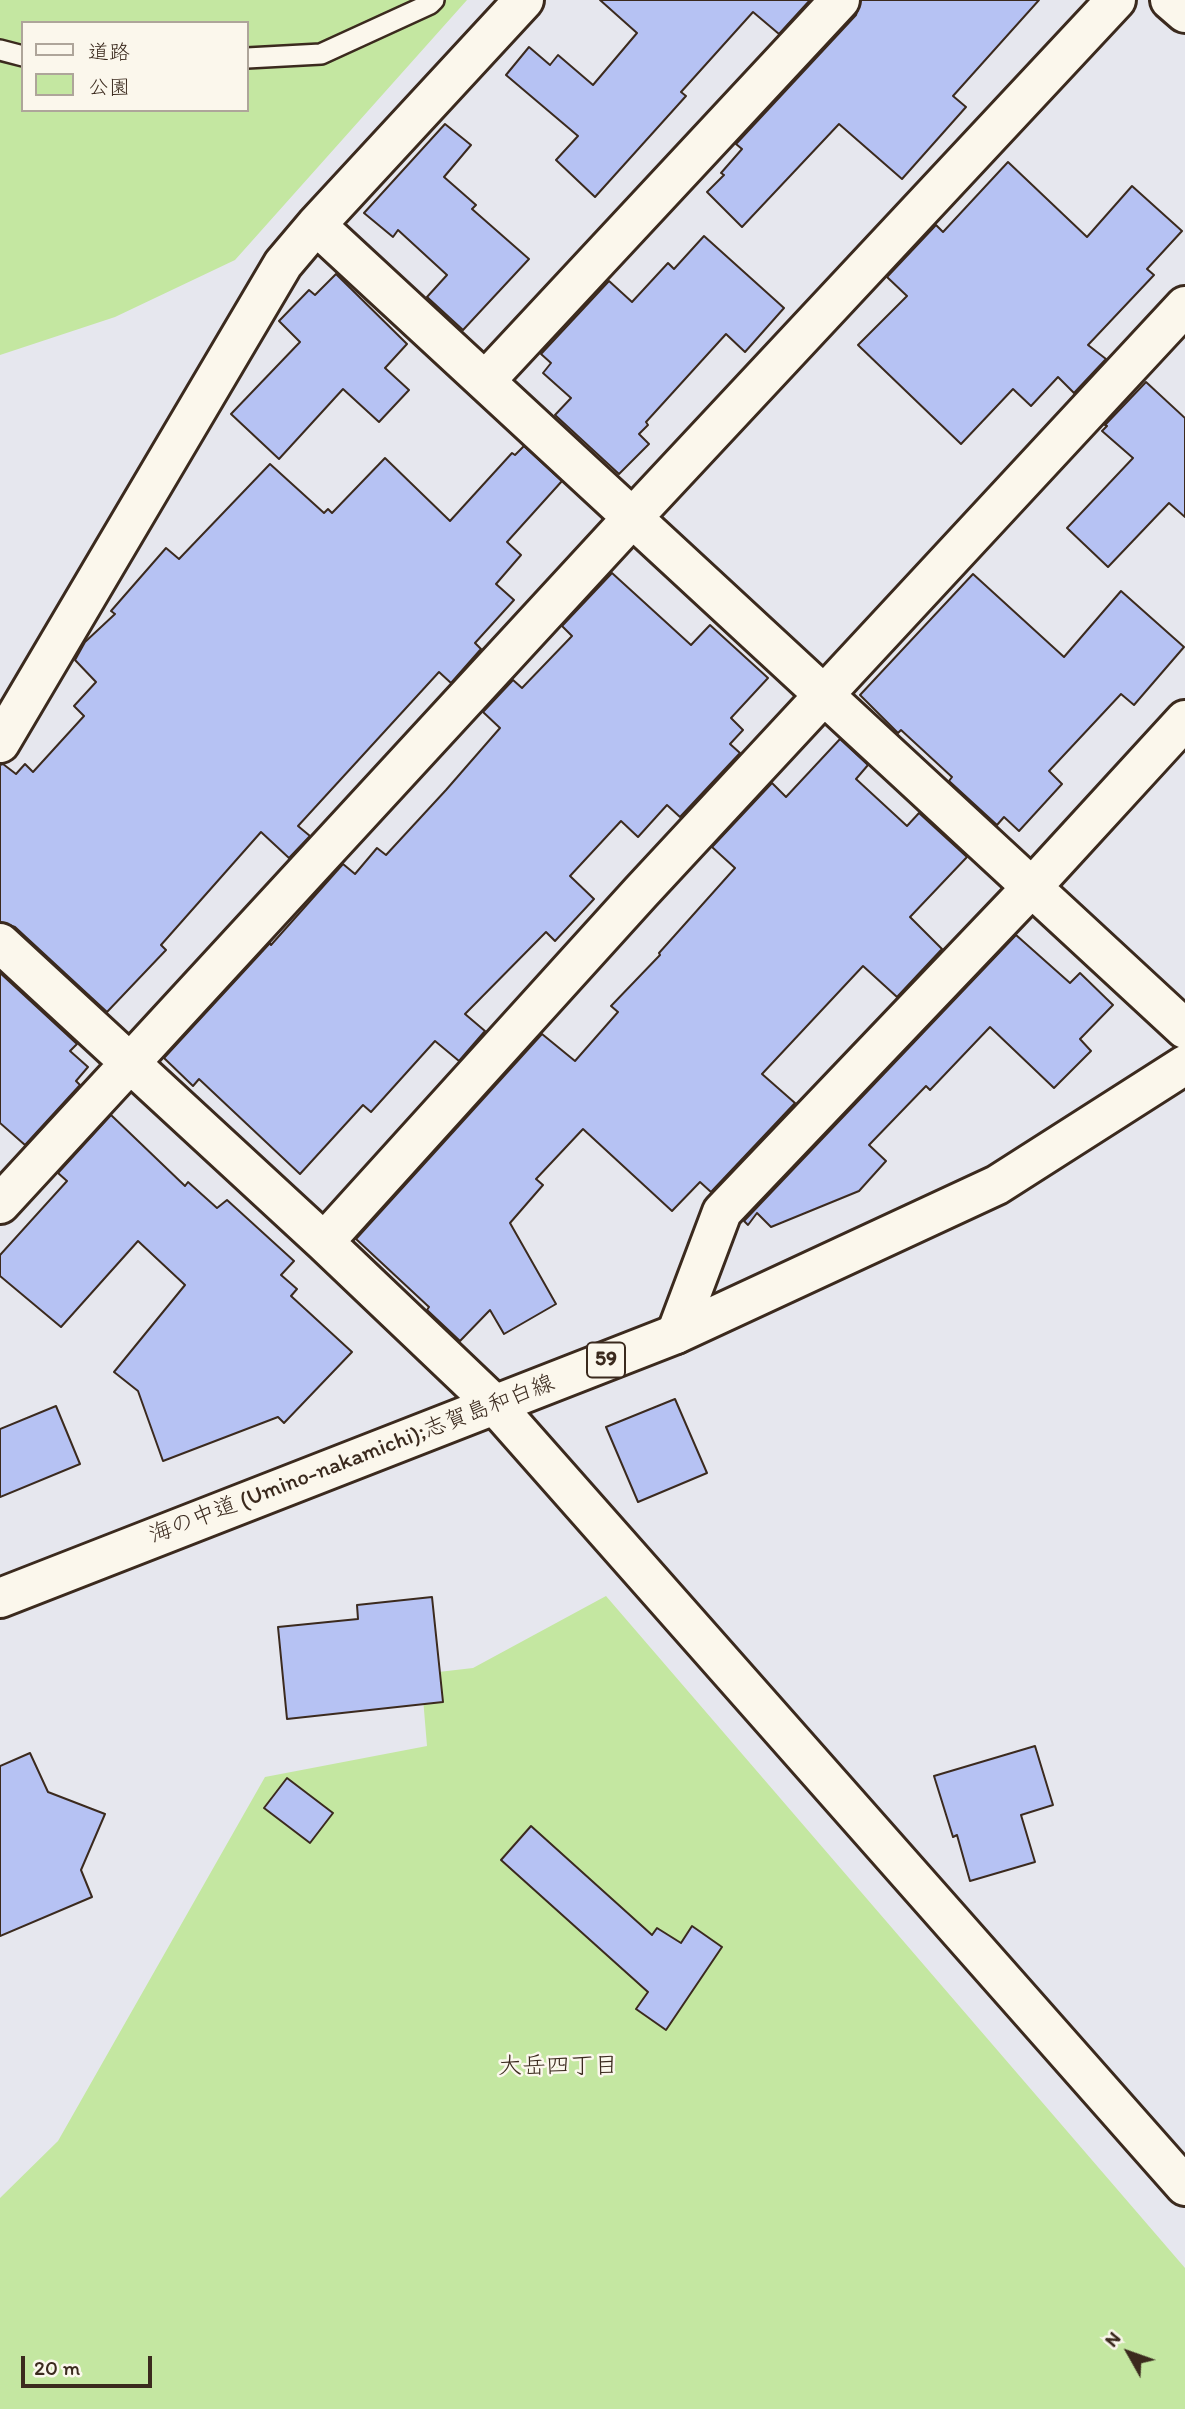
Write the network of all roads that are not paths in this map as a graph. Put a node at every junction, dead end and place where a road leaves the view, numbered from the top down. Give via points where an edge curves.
1 (434, 0) edge
2 (524, 0) edge
3 (840, 0) edge
4 (1116, 0) edge
5 (1170, 0) edge
6 (1185, 13) edge
7 (0, 50) edge
8 (21, 55) edge
9 (248, 58) edge
10 (316, 225) junction
11 (1185, 306) edge
12 (486, 380) junction
13 (634, 516) junction
14 (823, 695) junction
15 (1185, 720) edge
16 (0, 743) edge
17 (1032, 887) junction
18 (0, 943) edge
19 (1185, 1029) edge
20 (131, 1063) junction
21 (1185, 1065) edge
22 (0, 1204) edge
23 (324, 1242) junction
24 (676, 1334) junction
25 (494, 1404) junction
26 (0, 1598) edge
27 (1185, 2186) edge

1 - 9 lane via 321,54
2 - 10 street
3 - 12 street
4 - 13 street
5 - 6 street
7 - 8 lane
10 - 12 street
10 - 16 street via 276,275
11 - 14 street
12 - 13 street
13 - 14 street
13 - 20 street
14 - 17 street
14 - 23 street
15 - 17 street
17 - 19 street
17 - 24 street via 722,1212
18 - 20 street
20 - 22 street
20 - 23 street
21 - 24 street, 海の中道 (Umino-nakamichi);志賀島和白線 / 59 via 997,1185
23 - 25 street
24 - 25 street, 海の中道 (Umino-nakamichi);志賀島和白線 / 59
25 - 26 street, 海の中道 (Umino-nakamichi);志賀島和白線 / 59
25 - 27 street

